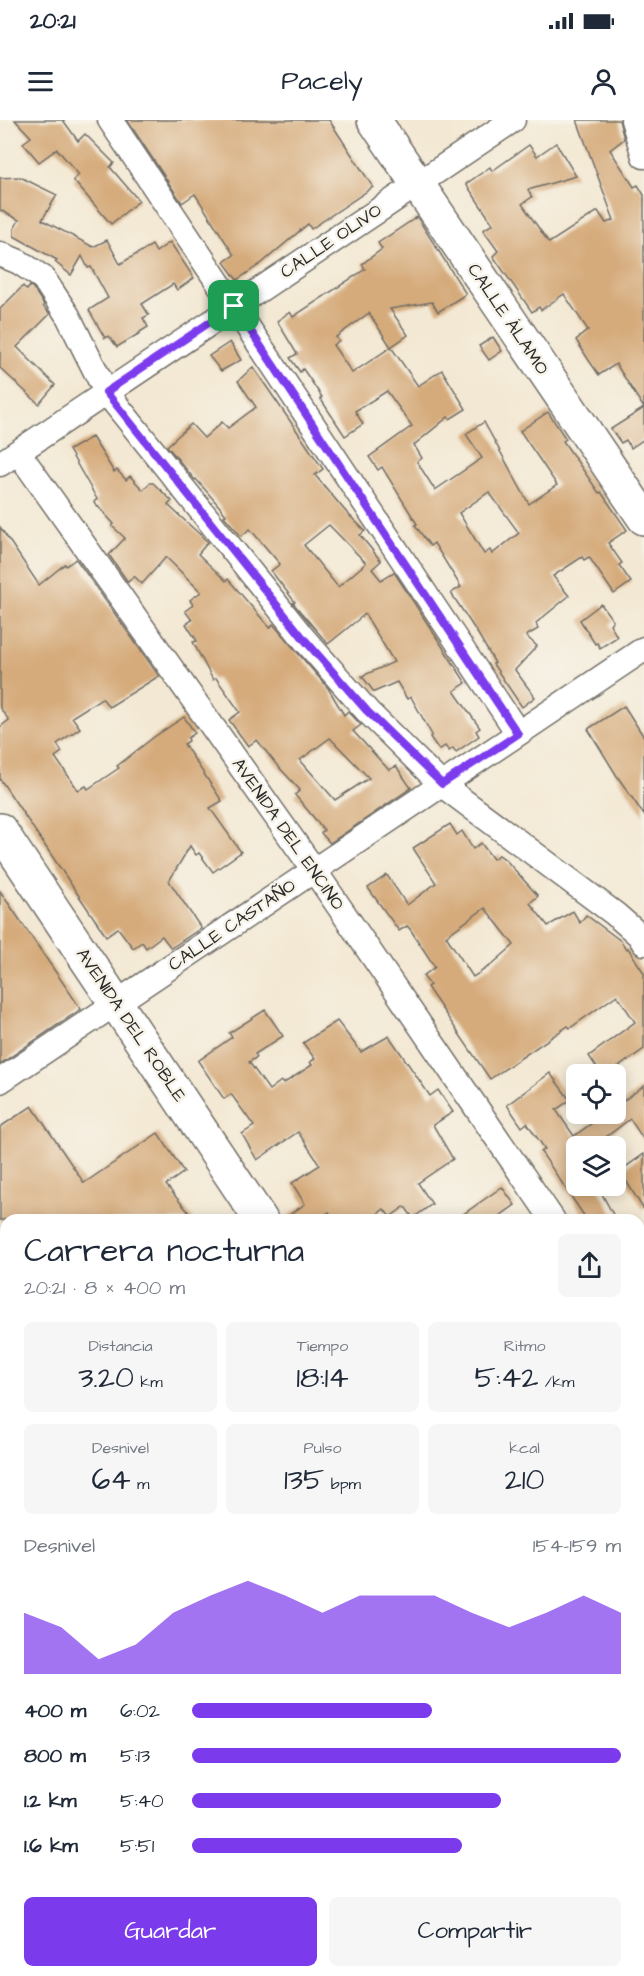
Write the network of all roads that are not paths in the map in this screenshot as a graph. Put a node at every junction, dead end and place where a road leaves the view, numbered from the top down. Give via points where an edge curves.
1 (110, 120) edge
2 (374, 120) edge
3 (513, 120) edge
4 (633, 120) edge
5 (644, 156) edge
6 (416, 184) junction
7 (0, 254) edge
8 (234, 306) junction
9 (106, 392) junction
10 (9, 458) edge
11 (644, 518) edge
12 (644, 649) edge
13 (518, 734) junction
14 (442, 784) junction
15 (0, 830) edge
16 (314, 870) junction
17 (641, 939) edge
18 (116, 1003) junction
19 (0, 1081) edge
20 (257, 1214) edge
21 (549, 1214) edge

1 - 8 street
2 - 6 street, CALLE ÁLAMO
3 - 6 street, CALLE OLIVO
4 - 5 street
6 - 8 street, CALLE OLIVO
6 - 11 street, CALLE ÁLAMO
7 - 9 street via 44,278
8 - 9 street, CALLE OLIVO
8 - 13 street
9 - 10 street, CALLE OLIVO
9 - 14 street via 304,639 367,711
10 - 16 street, AVENIDA DEL ENCINO
12 - 13 street, CALLE CASTAÑO
13 - 14 street, CALLE CASTAÑO
14 - 16 street, CALLE CASTAÑO
14 - 17 street via 615,914
15 - 18 street, AVENIDA DEL ROBLE
16 - 18 street, CALLE CASTAÑO
16 - 21 street, AVENIDA DEL ENCINO
18 - 19 street, CALLE CASTAÑO
18 - 20 street, AVENIDA DEL ROBLE

